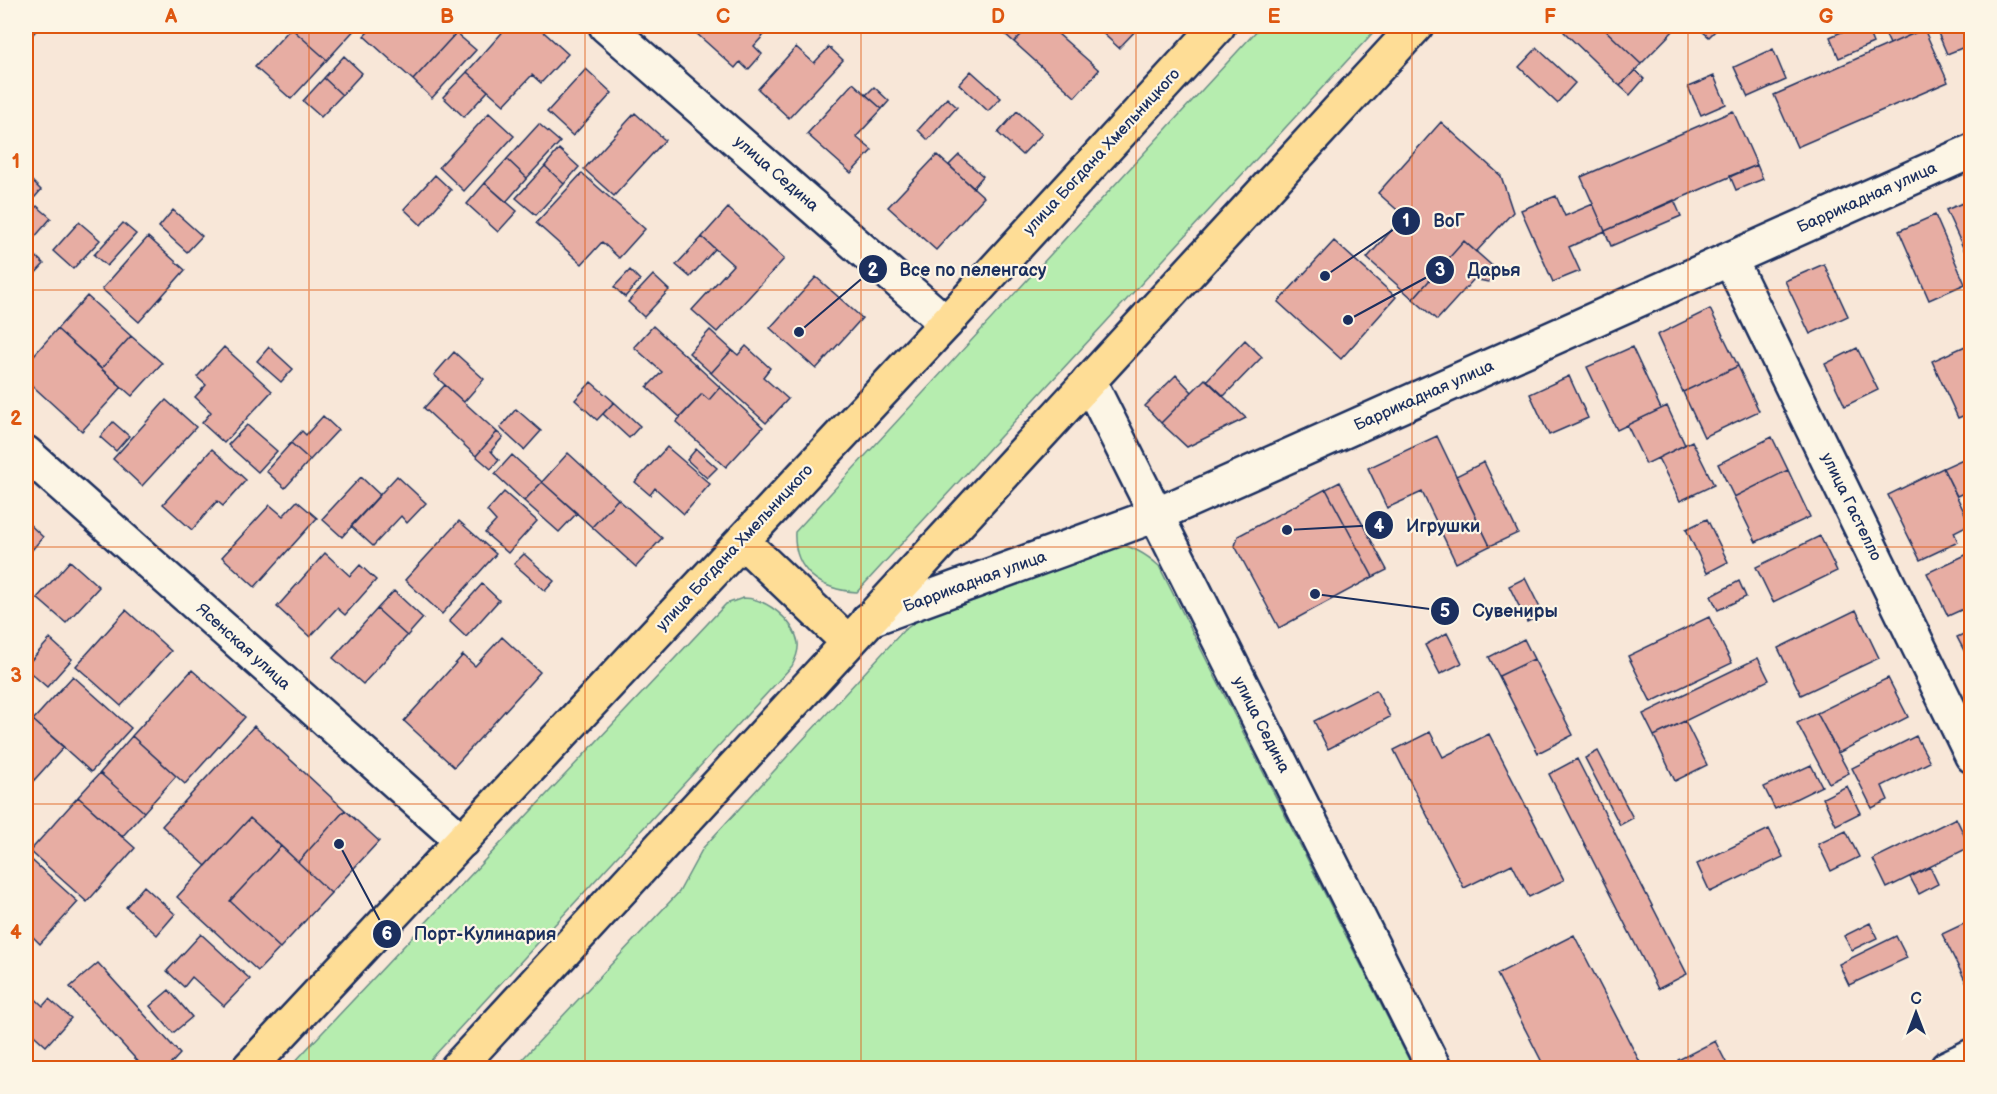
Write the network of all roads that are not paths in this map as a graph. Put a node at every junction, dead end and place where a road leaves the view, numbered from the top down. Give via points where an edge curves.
1 (606, 26) edge
2 (1218, 26) edge
3 (1416, 26) edge
4 (1971, 151) edge
5 (1730, 259) junction
6 (946, 323) junction
7 (1089, 381) junction
8 (26, 453) edge
9 (1156, 515) junction
10 (742, 541) junction
11 (858, 631) junction
12 (1971, 756) edge
13 (462, 841) junction
14 (1971, 1056) edge
15 (249, 1068) edge
16 (457, 1068) edge
17 (1434, 1068) edge
18 (1947, 1068) edge

1 - 6 street, улица Седина
2 - 6 main road, улица Богдана Хмельницкого
3 - 7 main road
4 - 5 street, Баррикадная улица
5 - 9 street, Баррикадная улица
5 - 12 street, улица Гастелло
6 - 10 main road, улица Богдана Хмельницкого
7 - 9 street, улица Седина
7 - 11 main road
8 - 13 street, Ясенская улица
9 - 11 street, Баррикадная улица
9 - 17 street, улица Седина
10 - 11 main road
10 - 13 main road, улица Богдана Хмельницкого
11 - 16 main road
13 - 15 main road, улица Богдана Хмельницкого
14 - 18 street

